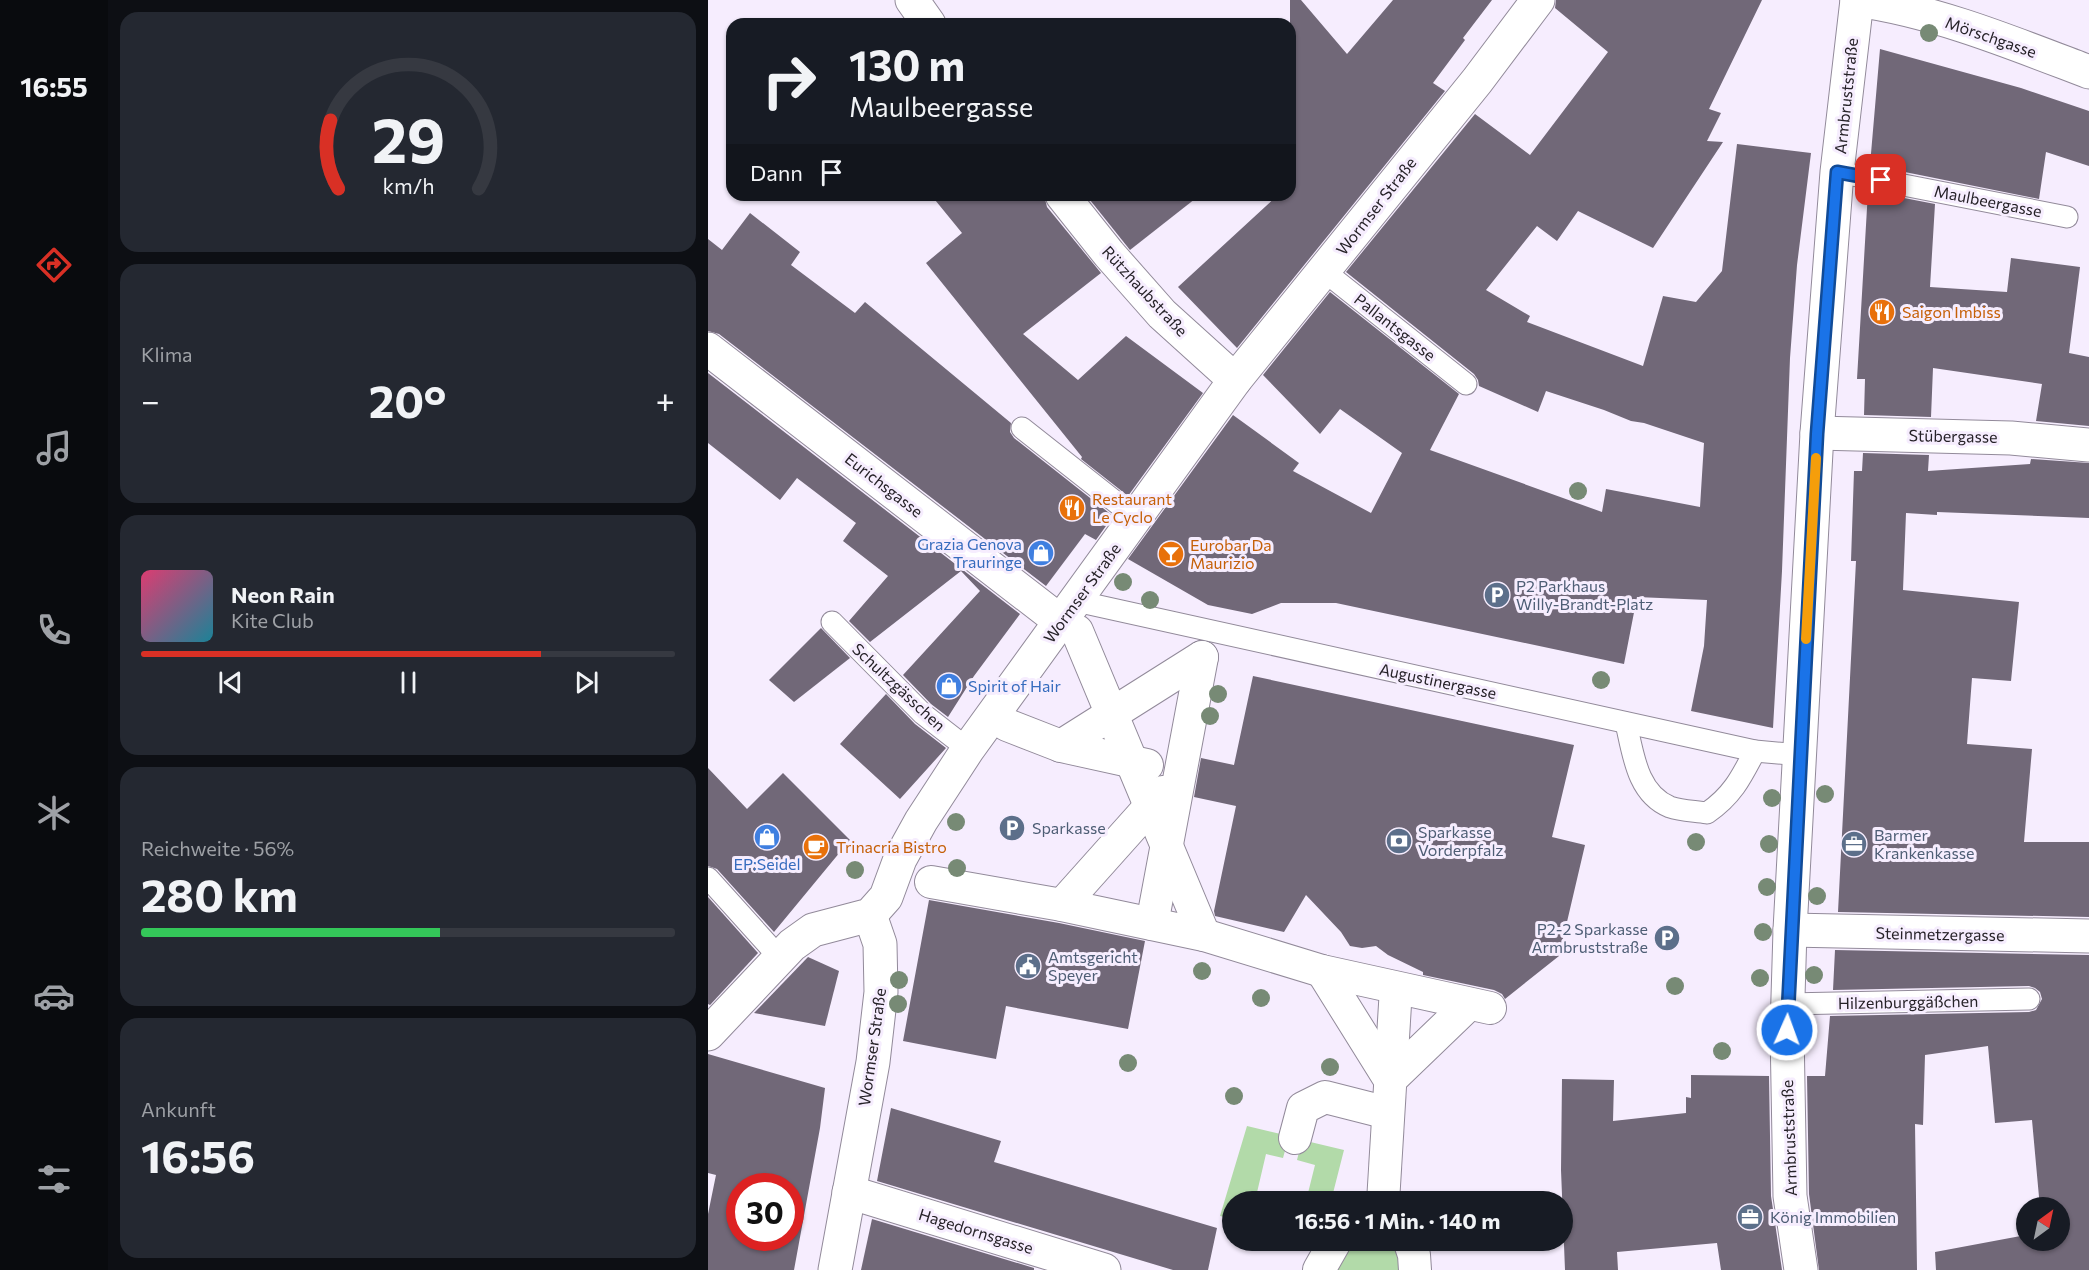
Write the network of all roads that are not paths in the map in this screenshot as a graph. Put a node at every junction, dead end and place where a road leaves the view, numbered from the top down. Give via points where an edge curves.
1 (912, 0) edge
2 (1538, 0) edge
3 (1857, 0) edge
4 (925, 18) edge
5 (2089, 72) edge
6 (1837, 172) junction
7 (1067, 201) edge
8 (2067, 217) dead end
9 (1324, 271) junction
10 (708, 349) edge
11 (1235, 380) junction
12 (1466, 384) dead end
13 (1022, 428) dead end
14 (1817, 434) junction
15 (2089, 445) edge
16 (1136, 518) junction
17 (1071, 618) junction
18 (832, 622) dead end
19 (1112, 714) junction
20 (1626, 723) junction
21 (1007, 725) dead end
22 (1061, 746) junction
23 (968, 749) junction
24 (1755, 751) junction
25 (1801, 755) junction
26 (1131, 762) junction
27 (1187, 774) junction
28 (1150, 806) junction
29 (1167, 845) junction
30 (708, 878) edge
31 (931, 882) dead end
32 (1062, 906) junction
33 (870, 915) junction
34 (1152, 924) junction
35 (1790, 930) junction
36 (1204, 935) junction
37 (2089, 936) edge
38 (779, 957) junction
39 (1322, 971) junction
40 (1396, 988) junction
41 (2029, 999) dead end
42 (1788, 1004) junction
43 (708, 1034) edge
44 (1390, 1080) junction
45 (1388, 1113) junction
46 (1295, 1138) dead end
47 (1384, 1191) edge
48 (849, 1192) junction
49 (1330, 1251) edge
50 (1413, 1251) edge
51 (1050, 1262) edge
52 (835, 1270) edge
53 (1104, 1270) edge
54 (1319, 1270) edge
55 (1415, 1270) edge
56 (1801, 1270) edge

1 - 4 street
2 - 9 street, Wormser Straße
3 - 5 street, Mörschgasse via 1925,14
3 - 6 street, Armbruststraße
6 - 8 lane, Maulbeergasse
6 - 14 street, Armbruststraße
7 - 11 street, Rützhaubstraße via 1162,314
9 - 11 street, Wormser Straße
9 - 12 lane, Pallantsgasse
10 - 17 street, Eurichsgasse
11 - 16 street, Wormser Straße
13 - 16 lane
14 - 15 street, Stübergasse via 2011,438
14 - 25 street, Armbruststraße
16 - 17 street, Wormser Straße
17 - 19 street
17 - 20 lane, Augustinergasse
17 - 23 street, Wormser Straße
18 - 23 lane, Schultzgässchen via 923,714
19 - 22 street
19 - 26 street
19 - 27 street via 1202,657
20 - 24 lane, Augustinergasse
20 - 24 lane via 1639,775 1657,799 1671,807 1707,813 1714,809 1737,786
21 - 22 street
22 - 26 street
23 - 33 street, Wormser Straße via 921,820 886,897
24 - 25 lane, Augustinergasse
25 - 35 street, Armbruststraße
26 - 27 street
26 - 28 street
27 - 28 street
27 - 29 street
28 - 29 street
28 - 32 street
29 - 34 street
29 - 36 street
30 - 38 lane
31 - 32 street
32 - 34 street
33 - 38 street via 813,930
33 - 48 street, Wormser Straße via 880,944 881,992 873,1062
34 - 36 street
35 - 37 street, Steinmetzergasse
35 - 42 street, Armbruststraße
36 - 39 street
38 - 43 street
39 - 40 street
39 - 44 street
40 - 44 street
40 - 44 street via 1479,1006
41 - 42 lane, Hilzenburggäßchen
42 - 56 street, Armbruststraße via 1790,1197
44 - 45 street
45 - 46 street via 1326,1097 1303,1108
45 - 47 street
48 - 51 street, Hagedornsgasse
48 - 52 street, Wormser Straße
49 - 54 street
50 - 55 street
51 - 53 street, Hagedornsgasse

